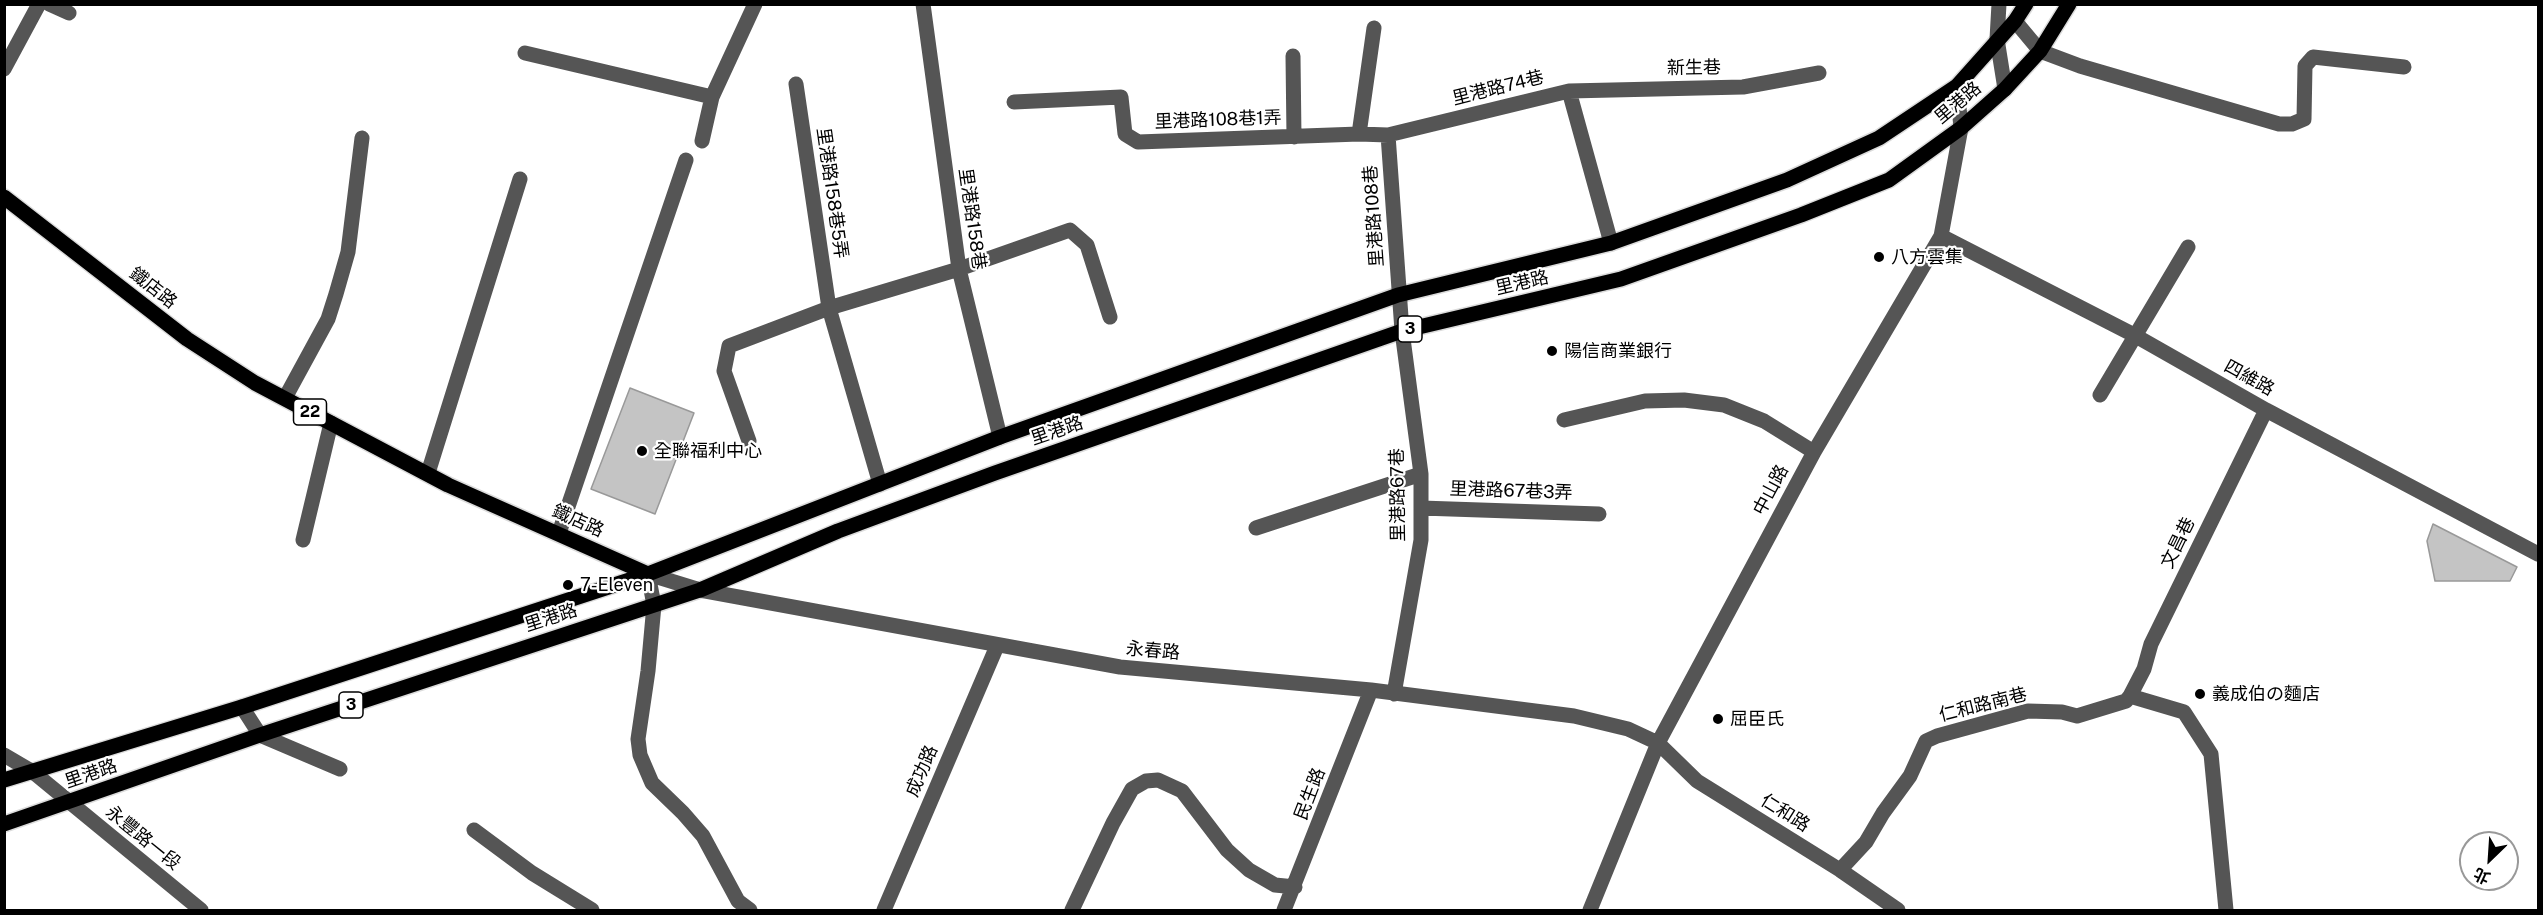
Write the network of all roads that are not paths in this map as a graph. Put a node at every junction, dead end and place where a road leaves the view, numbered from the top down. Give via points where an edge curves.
1 (39, 4) edge
2 (49, 4) edge
3 (755, 4) edge
4 (923, 4) edge
5 (1999, 4) edge
6 (2026, 4) edge
7 (2069, 4) edge
8 (69, 13) dead end
9 (2014, 21) junction
10 (1374, 28) dead end
11 (1997, 39) junction
12 (2040, 51) junction
13 (525, 53) dead end
14 (1293, 56) dead end
15 (2404, 67) dead end
16 (4, 69) edge
17 (1819, 73) dead end
18 (796, 84) dead end
19 (1957, 86) junction
20 (2005, 89) junction
21 (1569, 91) junction
22 (712, 97) junction
23 (1014, 102) dead end
24 (1961, 128) junction
25 (1359, 134) junction
26 (1388, 135) junction
27 (1294, 137) junction
28 (362, 138) dead end
29 (702, 141) dead end
30 (686, 160) dead end
31 (520, 179) dead end
32 (4, 197) edge
33 (1941, 236) junction
34 (1611, 243) junction
35 (2188, 247) dead end
36 (959, 269) junction
37 (1398, 295) junction
38 (829, 308) junction
39 (1110, 317) dead end
40 (1402, 331) junction
41 (2134, 335) junction
42 (2100, 395) dead end
43 (285, 398) junction
44 (2266, 410) junction
45 (1564, 420) dead end
46 (331, 423) junction
47 (1000, 437) junction
48 (749, 441) dead end
49 (1814, 452) junction
50 (428, 473) junction
51 (1421, 474) junction
52 (880, 484) junction
53 (1421, 508) junction
54 (1599, 514) dead end
55 (1256, 528) dead end
56 (559, 533) junction
57 (303, 540) dead end
58 (2538, 554) edge
59 (648, 574) junction
60 (700, 590) junction
61 (654, 605) junction
62 (997, 646) junction
63 (1371, 690) junction
64 (1394, 694) junction
65 (2130, 696) junction
66 (242, 707) junction
67 (260, 735) junction
68 (1658, 743) junction
69 (4, 755) edge
70 (340, 769) dead end
71 (33, 772) junction
72 (4, 780) edge
73 (68, 802) junction
74 (4, 824) edge
75 (474, 831) dead end
76 (1840, 870) junction
77 (1295, 887) junction
78 (201, 910) edge
79 (592, 910) edge
80 (750, 910) edge
81 (884, 910) edge
82 (1072, 910) edge
83 (1284, 910) edge
84 (1590, 910) edge
85 (1898, 910) edge
86 (2226, 910) edge

1 - 16 street
2 - 8 street
3 - 22 street
4 - 36 street, 里港路158巷
5 - 11 street
6 - 9 main road, 里港路 / 3
7 - 12 main road, 里港路 / 3
9 - 11 main road, 里港路 / 3
9 - 12 street
10 - 25 street
11 - 19 main road, 里港路 / 3
11 - 20 street
12 - 15 street via 2279,124 2304,119 2305,66 2313,57
12 - 20 main road, 里港路 / 3
13 - 22 street
14 - 27 street
17 - 21 street, 新生巷 via 1743,87
18 - 38 street, 里港路158巷5弄
19 - 24 street, 中山路
19 - 34 main road, 里港路 / 3 via 1879,138 1797,176
20 - 24 main road, 里港路 / 3
21 - 26 street, 里港路74巷
21 - 34 street, 里港路74巷
22 - 29 street
23 - 27 street, 里港路108巷1弄 via 1121,97 1125,134 1138,142
24 - 33 street, 中山路
24 - 40 main road, 里港路 / 3 via 1889,180 1801,215 1621,279
25 - 26 street, 里港路108巷1弄
25 - 27 street, 里港路108巷1弄
26 - 37 street, 里港路108巷
28 - 43 street via 348,252 336,294 328,319
30 - 56 street
31 - 50 street
32 - 43 main road, 鐵店路 / 22 via 187,339
33 - 41 street, 四維路
33 - 49 street, 中山路
34 - 37 main road, 里港路 / 3
35 - 41 street
36 - 38 street
36 - 39 street via 1070,230 1086,244
36 - 47 street, 里港路158巷
37 - 40 street, 里港路67巷
37 - 47 main road, 里港路 / 3
38 - 48 street via 729,346 724,371
38 - 52 street, 里港路158巷5弄
40 - 51 street, 里港路67巷
40 - 60 main road, 里港路 / 3 via 995,473 849,527
41 - 42 street
41 - 44 street, 四維路
43 - 46 main road, 鐵店路 / 22
44 - 58 street, 四維路
44 - 65 street, 文昌巷 via 2151,644
45 - 49 street via 1645,401 1724,405 1764,421
46 - 50 main road, 鐵店路 / 22
46 - 57 street
47 - 52 main road, 里港路 / 3
49 - 68 street, 中山路
50 - 56 main road, 鐵店路 / 22
51 - 53 street, 里港路67巷
51 - 55 street
52 - 59 main road, 里港路 / 3
53 - 54 street, 里港路67巷3弄
53 - 64 street, 里港路67巷 via 1421,540
56 - 59 main road, 鐵店路 / 22
59 - 60 street, 永春路
59 - 61 street
59 - 66 main road, 里港路 / 3
60 - 61 main road, 里港路 / 3
60 - 62 street, 永春路
61 - 67 main road, 里港路 / 3
61 - 80 street via 640,755 652,783 703,836 738,901
62 - 63 street, 永春路 via 1120,668
62 - 81 street, 成功路
63 - 64 street, 永春路
63 - 77 street, 民生路
64 - 68 street, 永春路 via 1574,716 1628,729
65 - 76 street, 仁和路南巷 via 2126,701 2077,716 2028,711 1926,741 1910,776 1866,842
65 - 86 street via 2184,712 2211,754
66 - 67 street
66 - 71 main road, 里港路 / 3
67 - 70 street
67 - 73 main road, 里港路 / 3
68 - 76 street, 仁和路 via 1697,781
68 - 84 street, 中山路
69 - 71 street, 永豐路一段
71 - 72 main road, 里港路 / 3
71 - 73 street, 永豐路一段
73 - 74 main road, 里港路 / 3
73 - 78 street, 永豐路一段
75 - 79 street
76 - 85 street, 仁和路
77 - 82 street via 1275,885 1249,870 1227,850 1182,791 1158,780 1146,781 1132,789 1113,822
77 - 83 street, 民生路

